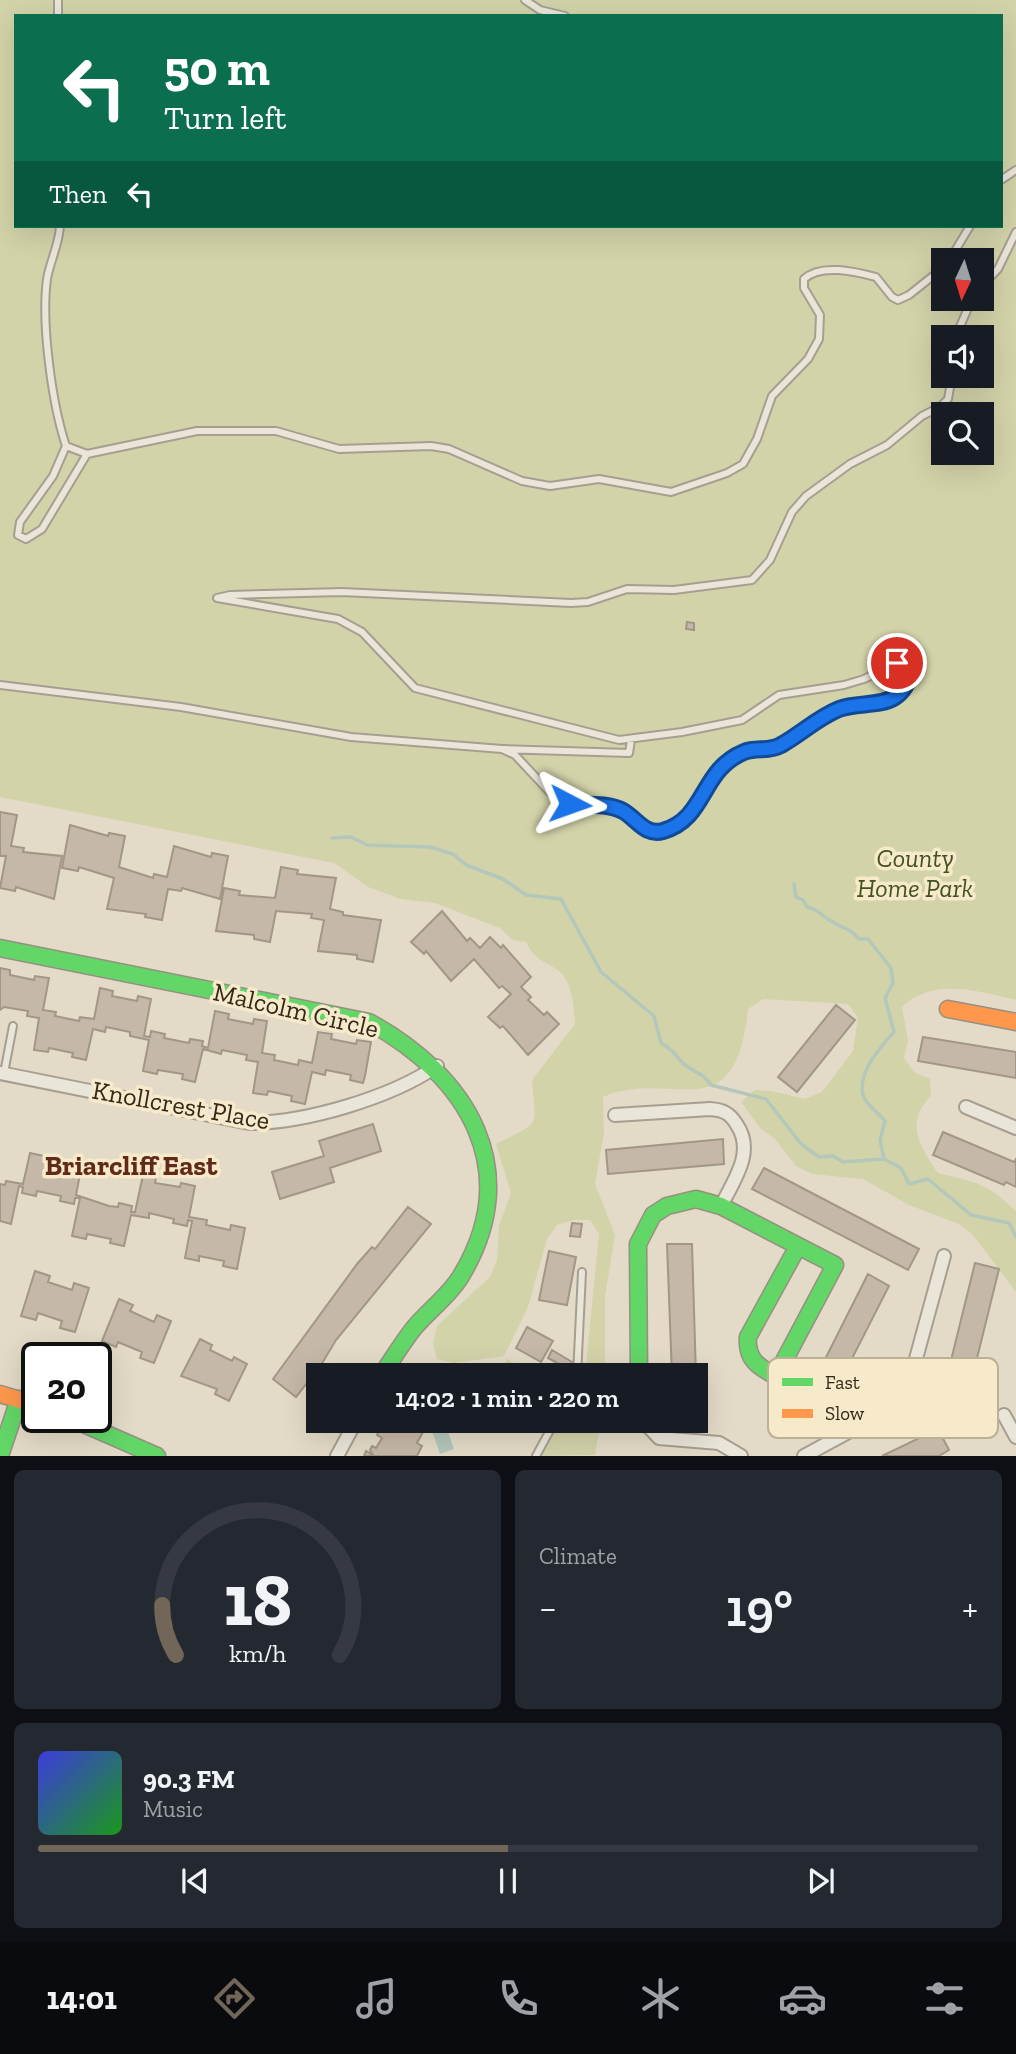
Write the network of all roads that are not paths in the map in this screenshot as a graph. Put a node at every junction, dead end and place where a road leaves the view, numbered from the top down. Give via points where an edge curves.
1 (525, 0) edge
2 (557, 14) edge
3 (60, 228) edge
4 (969, 228) edge
5 (1016, 232) edge
6 (957, 248) edge
7 (994, 272) edge
8 (931, 278) edge
9 (950, 388) edge
10 (66, 446) junction
11 (87, 454) junction
12 (0, 685) edge
13 (631, 740) junction
14 (502, 749) junction
15 (0, 948) edge
16 (948, 1009) dead end
17 (1016, 1022) edge
18 (13, 1026) dead end
19 (437, 1066) junction
20 (2, 1073) edge
21 (966, 1107) dead end
22 (615, 1115) dead end
23 (1016, 1128) edge
24 (721, 1206) junction
25 (797, 1248) junction
26 (944, 1256) dead end
27 (582, 1272) dead end
28 (786, 1358) edge
29 (916, 1358) edge
30 (390, 1363) edge
31 (578, 1363) edge
32 (639, 1363) edge
33 (768, 1372) edge
34 (0, 1394) edge
35 (19, 1399) joint
36 (1004, 1415) dead end
37 (105, 1433) edge
38 (349, 1433) edge
39 (548, 1433) edge
40 (654, 1433) edge
41 (1016, 1437) edge
42 (836, 1438) edge
43 (0, 1455) edge
44 (157, 1455) edge
45 (337, 1455) edge
46 (536, 1455) edge
47 (741, 1455) edge
48 (804, 1455) edge

1 - 2 lane
3 - 10 lane via 47,278 47,304 57,415
4 - 6 lane
5 - 7 lane
8 - 11 lane via 898,300 876,277 825,270 811,273 804,279 804,288 820,315 820,339 808,359 772,397 743,464 671,492 618,480 550,486 522,481 440,447 339,449 276,431 197,432
9 - 13 lane via 940,407 806,496 792,512 770,560 752,580 674,590 627,589 571,603 342,592 217,598 338,619 362,632 405,680 430,694
10 - 11 lane
10 - 11 lane via 53,477 20,522 18,535 26,539 42,529
12 - 14 lane via 181,706 403,744
13 - 14 lane via 629,753
13 - 14 lane via 741,720 779,695 864,680 897,663 904,662 911,670 901,692 892,699 839,709 780,746 732,758 709,780 692,812 655,832 621,810 559,802 515,755
15 - 19 street, Malcolm Circle via 369,1022 393,1032
16 - 17 street
18 - 20 lane
19 - 20 street, Knollcrest Place via 393,1090 279,1123 249,1123
19 - 30 street, Malcolm Circle via 467,1105 480,1135 486,1163 486,1207 462,1275
21 - 23 street
22 - 24 street via 723,1110 746,1142 740,1168
24 - 25 street
24 - 32 street via 680,1200 653,1215 644,1228 638,1244
25 - 28 street via 835,1265
25 - 33 street via 748,1337 746,1349 753,1365
26 - 29 street
27 - 31 lane
34 - 35 street
35 - 43 street
36 - 41 street
37 - 44 street
38 - 45 street
39 - 46 lane
40 - 47 street via 659,1438 719,1443
42 - 48 street

